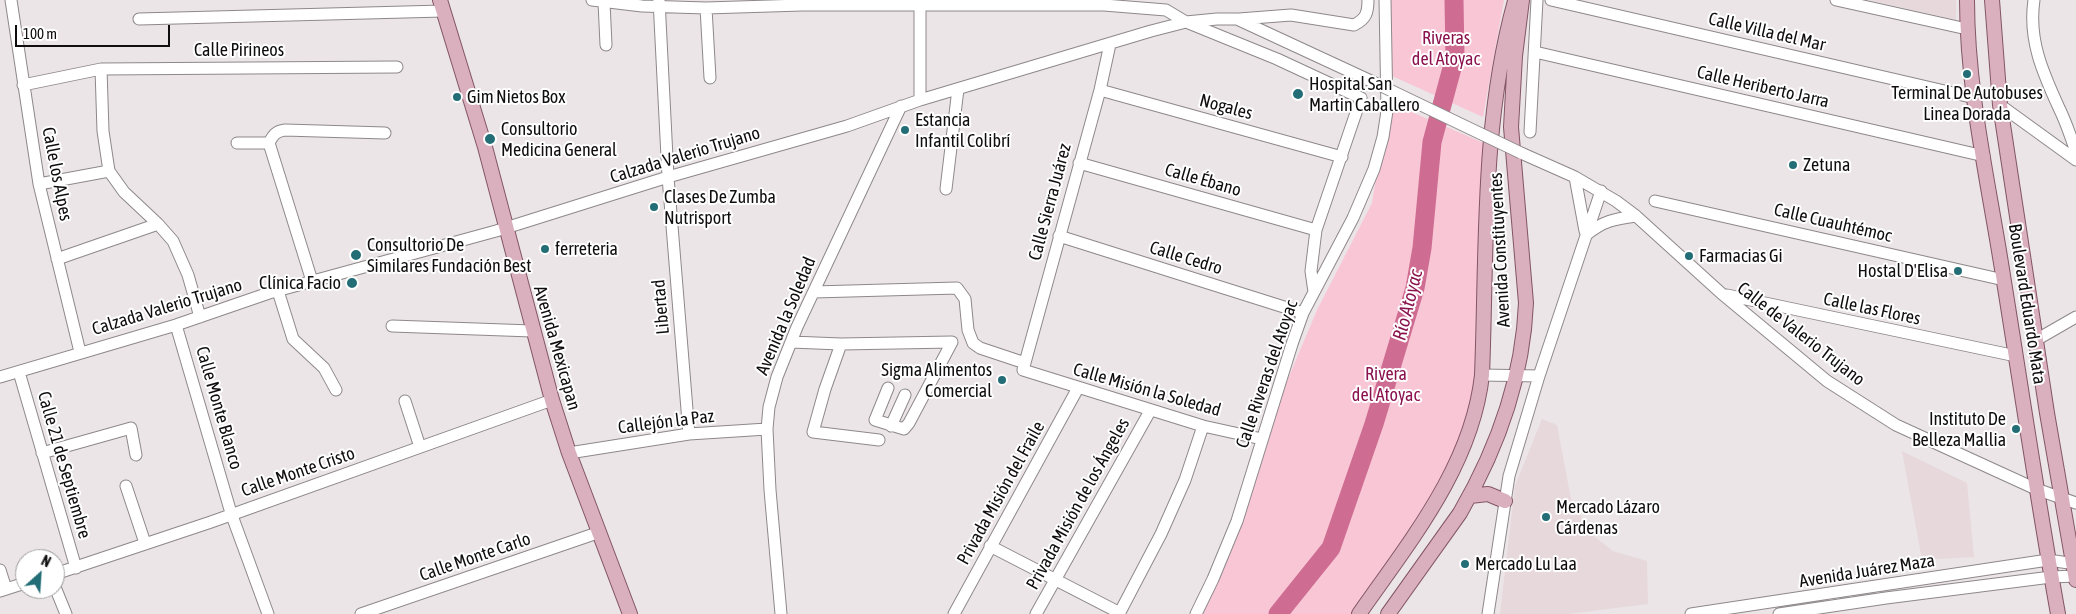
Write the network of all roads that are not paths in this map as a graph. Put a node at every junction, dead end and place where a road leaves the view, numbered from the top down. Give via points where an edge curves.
1 (11, 0) edge
2 (592, 0) edge
3 (1368, 0) edge
4 (1384, 0) edge
5 (1515, 0) edge
6 (1522, 0) edge
7 (1538, 0) edge
8 (1551, 0) edge
9 (1836, 0) edge
10 (1967, 0) edge
11 (1992, 0) edge
12 (2034, 0) edge
13 (604, 2) junction
14 (659, 3) edge
15 (885, 3) edge
16 (998, 3) edge
17 (1104, 3) edge
18 (442, 5) edge
19 (920, 5) junction
20 (706, 8) junction
21 (139, 19) dead end
22 (1237, 19) junction
23 (1186, 22) junction
24 (1967, 29) junction
25 (1110, 44) junction
26 (606, 45) dead end
27 (1534, 52) junction
28 (398, 67) dead end
29 (101, 69) junction
30 (710, 78) dead end
31 (23, 85) junction
32 (958, 89) junction
33 (1100, 90) junction
34 (1975, 98) junction
35 (920, 100) junction
36 (2000, 105) junction
37 (901, 106) junction
38 (1530, 132) dead end
39 (385, 133) dead end
40 (237, 142) dead end
41 (269, 144) junction
42 (2076, 152) edge
43 (1984, 156) junction
44 (1342, 157) junction
45 (2076, 160) edge
46 (1079, 163) junction
47 (109, 172) junction
48 (1575, 177) junction
49 (668, 178) junction
50 (39, 184) junction
51 (946, 189) dead end
52 (1601, 191) junction
53 (1655, 201) dead end
54 (1636, 216) junction
55 (158, 224) junction
56 (505, 228) junction
57 (1316, 230) junction
58 (1586, 235) junction
59 (1059, 236) junction
60 (57, 259) junction
61 (2004, 280) junction
62 (312, 281) junction
63 (278, 290) junction
64 (814, 292) junction
65 (1314, 292) junction
66 (1721, 293) junction
67 (1303, 313) junction
68 (200, 317) junction
69 (2076, 317) edge
70 (176, 325) junction
71 (392, 326) dead end
72 (532, 331) junction
73 (2036, 340) junction
74 (791, 342) junction
75 (841, 344) junction
76 (80, 352) junction
77 (2016, 356) junction
78 (1024, 367) junction
79 (19, 372) junction
80 (1517, 375) junction
81 (1482, 376) junction
82 (1539, 376) junction
83 (0, 377) edge
84 (888, 388) dead end
85 (1078, 388) junction
86 (336, 390) dead end
87 (906, 395) dead end
88 (552, 400) junction
89 (405, 401) dead end
90 (1150, 411) junction
91 (891, 426) junction
92 (1203, 426) junction
93 (767, 429) junction
94 (689, 434) junction
95 (1262, 439) junction
96 (879, 440) dead end
97 (420, 447) junction
98 (569, 453) junction
99 (42, 454) junction
100 (136, 455) dead end
101 (126, 486) dead end
102 (2036, 489) junction
103 (1470, 496) junction
104 (2062, 498) junction
105 (1505, 501) junction
106 (2076, 503) edge
107 (231, 514) junction
108 (600, 532) junction
109 (145, 543) junction
110 (990, 546) junction
111 (2048, 560) junction
112 (76, 568) junction
113 (0, 570) edge
114 (65, 571) edge
115 (2075, 573) edge
116 (2051, 577) junction
117 (1054, 580) junction
118 (15, 586) edge
119 (3, 590) edge
120 (60, 599) edge
121 (66, 614) edge
122 (268, 614) edge
123 (360, 614) edge
124 (630, 614) edge
125 (781, 614) edge
126 (954, 614) edge
127 (1036, 614) edge
128 (1119, 614) edge
129 (1196, 614) edge
130 (1359, 614) edge
131 (1388, 614) edge
132 (1488, 614) edge
133 (1691, 614) edge
134 (1779, 614) edge
135 (2058, 614) edge

1 - 31 street, Calle los Alpes
2 - 13 street
3 - 22 street via 1368,14 1354,25 1291,15
4 - 65 street, Calle Riveras del Atoyac via 1388,111 1384,137 1353,218
5 - 81 main road, Avenida Constituyentes via 1492,114 1488,158
6 - 80 main road, Avenida Constituyentes via 1511,100 1526,303
7 - 27 street
8 - 34 street, Calle Villa del Mar
9 - 24 street
10 - 24 main road, Boulevard Eduardo Mata
11 - 36 main road, Boulevard Eduardo Mata
12 - 42 street via 2034,39 2044,78
13 - 14 street
13 - 26 street
14 - 20 street
14 - 49 street, Libertad
15 - 19 street
15 - 20 street
16 - 17 street
16 - 19 street
17 - 23 street via 1166,10
18 - 21 street
18 - 56 main road, Avenida Mexicapan
19 - 35 street
20 - 30 street
22 - 23 street, Calzada Valerio Trujano
22 - 48 street, Calzada Valerio Trujano, bridge
23 - 25 street, Calzada Valerio Trujano
23 - 44 street via 1361,98
24 - 34 main road, Boulevard Eduardo Mata
25 - 32 street, Calzada Valerio Trujano
25 - 33 street, Calle Sierra Juárez
27 - 38 street
27 - 43 street, Calle Heriberto Jarra
28 - 29 street, Calle Pirineos
29 - 31 street, Calle Pirineos
29 - 47 street via 103,131
31 - 50 street, Calle los Alpes
32 - 35 street, Calzada Valerio Trujano
32 - 51 street
33 - 44 street, Nogales
33 - 46 street, Calle Sierra Juárez
34 - 43 main road, Boulevard Eduardo Mata
35 - 37 street, Calzada Valerio Trujano
36 - 45 street
36 - 73 main road, Boulevard Eduardo Mata
37 - 49 street, Calzada Valerio Trujano via 847,126
37 - 64 street, Avenida la Soledad
39 - 41 street via 285,130 272,136
40 - 41 street
41 - 62 street
43 - 61 main road, Boulevard Eduardo Mata
44 - 57 street
46 - 57 street, Calle Ébano
46 - 59 street, Calle Sierra Juárez
47 - 50 street
47 - 55 street via 124,192
48 - 52 street, Calle de Valerio Trujano
48 - 58 street
49 - 56 street, Calzada Valerio Trujano
49 - 94 street, Libertad
50 - 60 street, Calle los Alpes
52 - 54 street, Calle de Valerio Trujano
52 - 58 street
53 - 61 street, Calle Cuauhtémoc
54 - 58 street via 1612,219
54 - 66 street, Calle de Valerio Trujano
55 - 60 street
55 - 68 street via 173,241 188,275
56 - 62 street, Calzada Valerio Trujano
56 - 72 main road, Avenida Mexicapan
57 - 65 street via 1311,270
58 - 82 street
59 - 67 street, Calle Cedro
59 - 78 street, Calle Sierra Juárez
60 - 76 street, Calle los Alpes
61 - 77 main road, Boulevard Eduardo Mata
62 - 63 street, Calzada Valerio Trujano
63 - 68 street, Calzada Valerio Trujano
63 - 86 street via 293,339 324,368
64 - 74 street, Avenida la Soledad
64 - 78 street, Calle Misión la Soledad via 957,288 964,299 973,343
65 - 67 street, Calle Riveras del Atoyac
66 - 77 street, Calle las Flores
66 - 102 street, Calle de Valerio Trujano via 1827,381 1896,425
67 - 95 street, Calle Riveras del Atoyac
68 - 70 street, Calzada Valerio Trujano
69 - 73 street
70 - 76 street, Calzada Valerio Trujano
70 - 107 street, Calle Monte Blanco
71 - 72 street
72 - 88 main road, Avenida Mexicapan
73 - 104 main road, Boulevard Eduardo Mata
74 - 75 street
74 - 93 street, Avenida la Soledad via 771,399
75 - 91 street via 952,342 909,423 904,429
75 - 96 street via 813,432
76 - 79 street, Calzada Valerio Trujano
77 - 102 main road, Boulevard Eduardo Mata
78 - 85 street, Calle Misión la Soledad
79 - 83 street, Calzada Valerio Trujano
79 - 99 street, Calle 21 de Septiembre
80 - 81 street
80 - 82 street
80 - 103 main road, Avenida Constituyentes via 1489,460
81 - 130 main road, Avenida Constituyentes via 1476,411 1457,461 1427,517
82 - 105 street via 1509,476
84 - 91 street via 875,420
85 - 90 street, Calle Misión la Soledad
85 - 110 street, Privada Misión del Fraile
87 - 91 street
88 - 97 street, Calle Monte Cristo
88 - 98 main road, Avenida Mexicapan
89 - 97 street
90 - 92 street, Calle Misión la Soledad
90 - 117 street, Privada Misión de los Ángeles
92 - 95 street, Calle Misión la Soledad
92 - 128 street via 1186,480
93 - 94 street, Callejón la Paz
93 - 125 street, Avenida la Soledad
94 - 98 street, Callejón la Paz
95 - 129 street, Calle Riveras del Atoyac via 1237,522
97 - 107 street, Calle Monte Cristo
98 - 108 main road, Avenida Mexicapan
99 - 100 street via 131,428
99 - 112 street, Calle 21 de Septiembre
101 - 109 street
102 - 104 street, Calle de Valerio Trujano
102 - 111 main road, Boulevard Eduardo Mata
103 - 105 main road via 1488,494
103 - 131 main road, Avenida Constituyentes
104 - 106 street, Calle de Valerio Trujano
104 - 115 main road, Boulevard Eduardo Mata
105 - 132 street
107 - 109 street, Calle Monte Cristo
107 - 122 street, Calle Monte Blanco
108 - 123 street, Calle Monte Carlo
108 - 124 main road, Avenida Mexicapan
109 - 112 street, Calle Monte Cristo
110 - 117 street
110 - 126 street, Privada Misión del Fraile
111 - 115 street, Avenida Juárez Maza
111 - 116 main road, Boulevard Eduardo Mata
111 - 133 street, Avenida Juárez Maza
112 - 114 street, Calle Monte Cristo
113 - 119 street
115 - 116 street, Avenida Juárez Maza
116 - 134 street, Avenida Juárez Maza
116 - 135 main road, Boulevard Eduardo Mata
117 - 127 street, Privada Misión de los Ángeles
117 - 128 street
118 - 119 street
120 - 121 street

